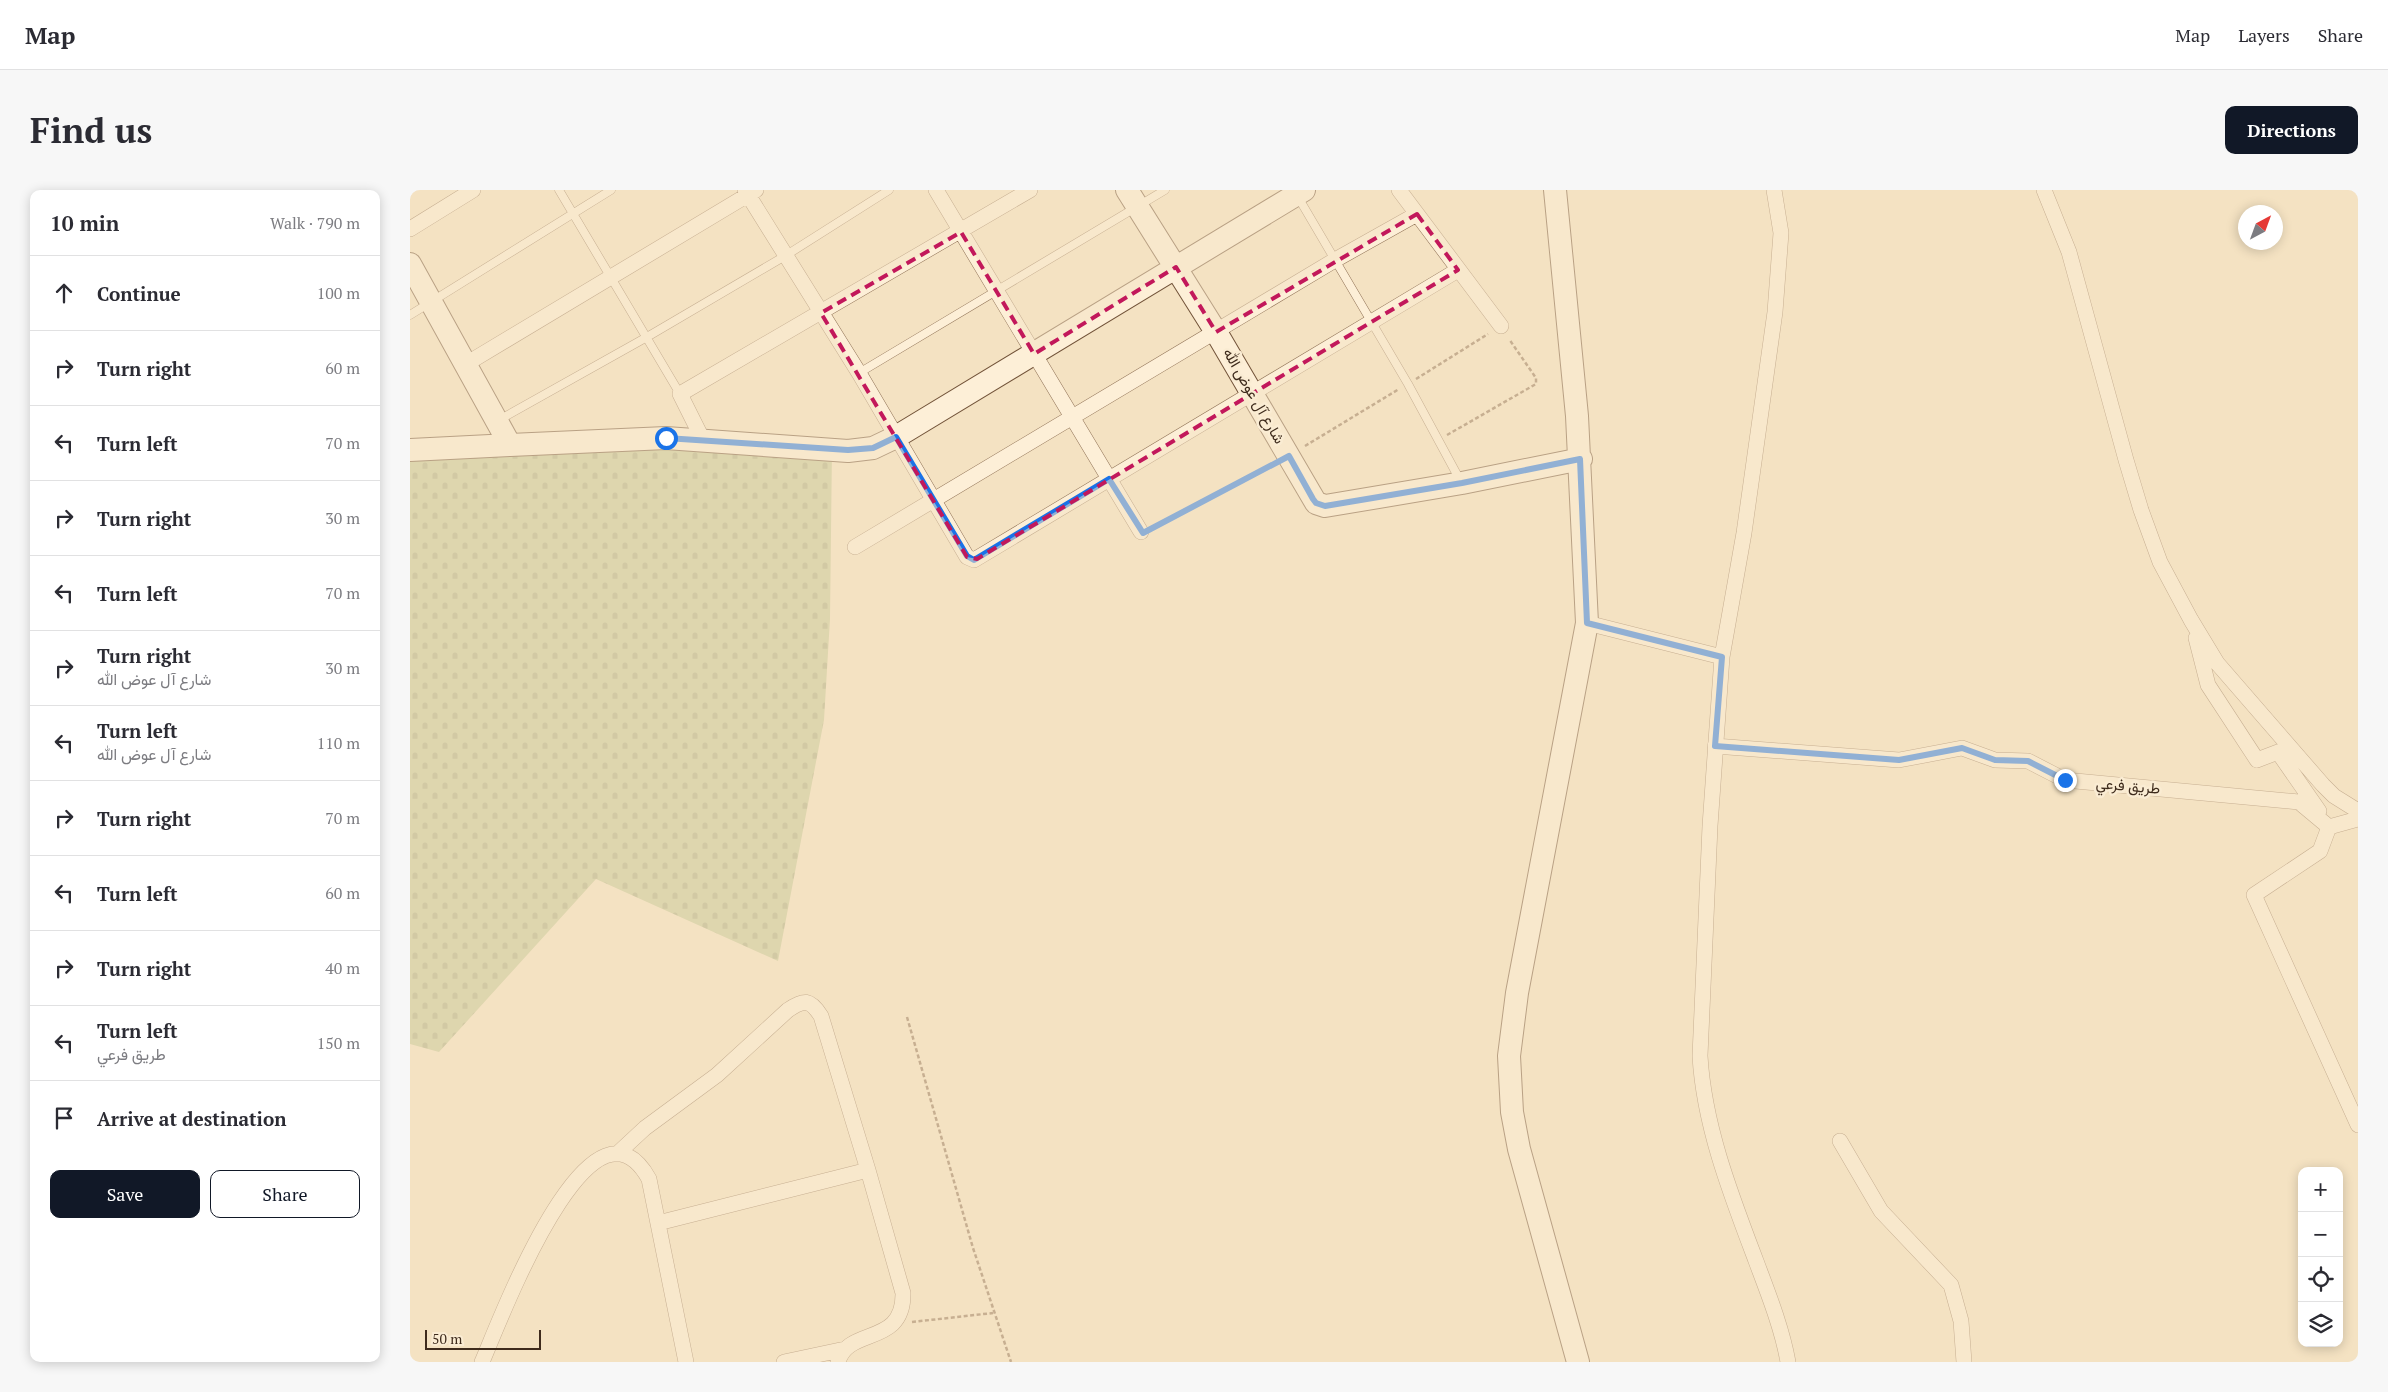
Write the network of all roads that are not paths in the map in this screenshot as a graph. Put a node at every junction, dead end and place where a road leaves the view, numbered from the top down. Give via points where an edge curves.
1 (473, 190) edge
2 (559, 190) edge
3 (611, 190) edge
4 (889, 190) edge
5 (936, 190) edge
6 (1030, 190) edge
7 (1165, 190) edge
8 (1399, 190) edge
9 (1555, 190) edge
10 (1774, 190) edge
11 (2044, 190) edge
12 (1298, 191) edge
13 (750, 192) edge
14 (1132, 198) edge
15 (573, 213) junction
16 (1417, 214) junction
17 (410, 229) edge
18 (961, 232) junction
19 (785, 256) junction
20 (1335, 260) junction
21 (410, 264) edge
22 (1176, 267) junction
23 (1458, 270) junction
24 (612, 277) junction
25 (996, 290) junction
26 (432, 303) junction
27 (821, 313) junction
28 (410, 315) edge
29 (1371, 324) junction
30 (1500, 326) road end
31 (1216, 332) junction
32 (647, 337) junction
33 (1034, 354) junction
34 (466, 364) junction
35 (859, 373) junction
36 (1252, 392) junction
37 (680, 394) junction
38 (1073, 417) junction
39 (497, 420) junction
40 (896, 437) junction
41 (704, 442) junction
42 (510, 445) junction
43 (410, 450) edge
44 (1580, 459) junction
45 (1109, 479) junction
46 (1462, 483) junction
47 (934, 500) junction
48 (1141, 532) road end
49 (855, 548) dead end
50 (2191, 620) junction
51 (1587, 623) junction
52 (1722, 657) junction
53 (1715, 746) junction
54 (2358, 811) edge
55 (2358, 819) edge
56 (2329, 827) junction
57 (2358, 1125) edge
58 (1840, 1141) dead end
59 (617, 1154) junction
60 (868, 1170) junction
61 (658, 1223) junction
62 (842, 1356) edge
63 (482, 1362) edge
64 (686, 1362) edge
65 (784, 1362) edge
66 (1578, 1362) edge
67 (1788, 1362) edge
68 (1964, 1362) edge

1 - 17 street
2 - 15 lane
3 - 15 lane
4 - 19 lane
5 - 18 street
6 - 18 street
7 - 14 lane
8 - 16 street
9 - 44 street
10 - 52 street via 1781,233 1774,312 1745,523
11 - 50 street via 2072,260 2140,510 2160,562
12 - 20 lane
12 - 22 street
13 - 19 street
13 - 24 street
14 - 22 street, شارع آل عوض الله
14 - 25 lane
15 - 24 lane
15 - 26 lane
16 - 20 street
16 - 23 street
18 - 25 street
18 - 27 street
19 - 27 street
19 - 32 lane
20 - 29 lane
20 - 31 street
21 - 26 street
22 - 31 street, شارع آل عوض الله
22 - 33 street
23 - 29 street
23 - 30 street
24 - 32 lane
24 - 34 street
25 - 33 street
25 - 35 lane
26 - 28 lane
26 - 34 street
27 - 35 street
27 - 37 street
29 - 36 street
29 - 46 lane
31 - 36 street, شارع آل عوض الله
31 - 38 street
32 - 37 lane
32 - 39 lane
33 - 38 street
33 - 40 street
34 - 39 street
35 - 40 street
36 - 45 street
36 - 46 street, شارع آل عوض الله via 1316,503 1325,506
37 - 41 street
38 - 45 street
38 - 47 street
39 - 42 street
40 - 41 street via 873,448 848,450
40 - 47 street
41 - 42 street via 666,438
42 - 43 street
44 - 46 street, شارع آل عوض الله
44 - 51 street
45 - 47 street via 976,560 967,556
45 - 48 street
47 - 49 street
50 - 54 street via 2217,663 2235,685 2323,785
50 - 56 street via 2208,685 2257,760 2278,752
51 - 52 street
51 - 66 street via 1517,993 1509,1074 1519,1149
52 - 53 street
53 - 56 street, طريق فرعي via 1899,760 1962,748 1995,760 2028,761 2065,780 2299,802
53 - 67 street via 1701,1072 1712,1130
55 - 56 street
56 - 57 street via 2320,851 2254,895
58 - 68 street via 1881,1211 1951,1285 1961,1321
59 - 60 street via 645,1128 717,1075 788,1010 798,1003 807,1002 821,1016
59 - 61 street via 626,1156 643,1169 649,1179
59 - 63 street via 606,1156 588,1168 553,1211
60 - 61 street
60 - 62 street via 902,1293 901,1312 893,1324
61 - 64 street
62 - 65 street

